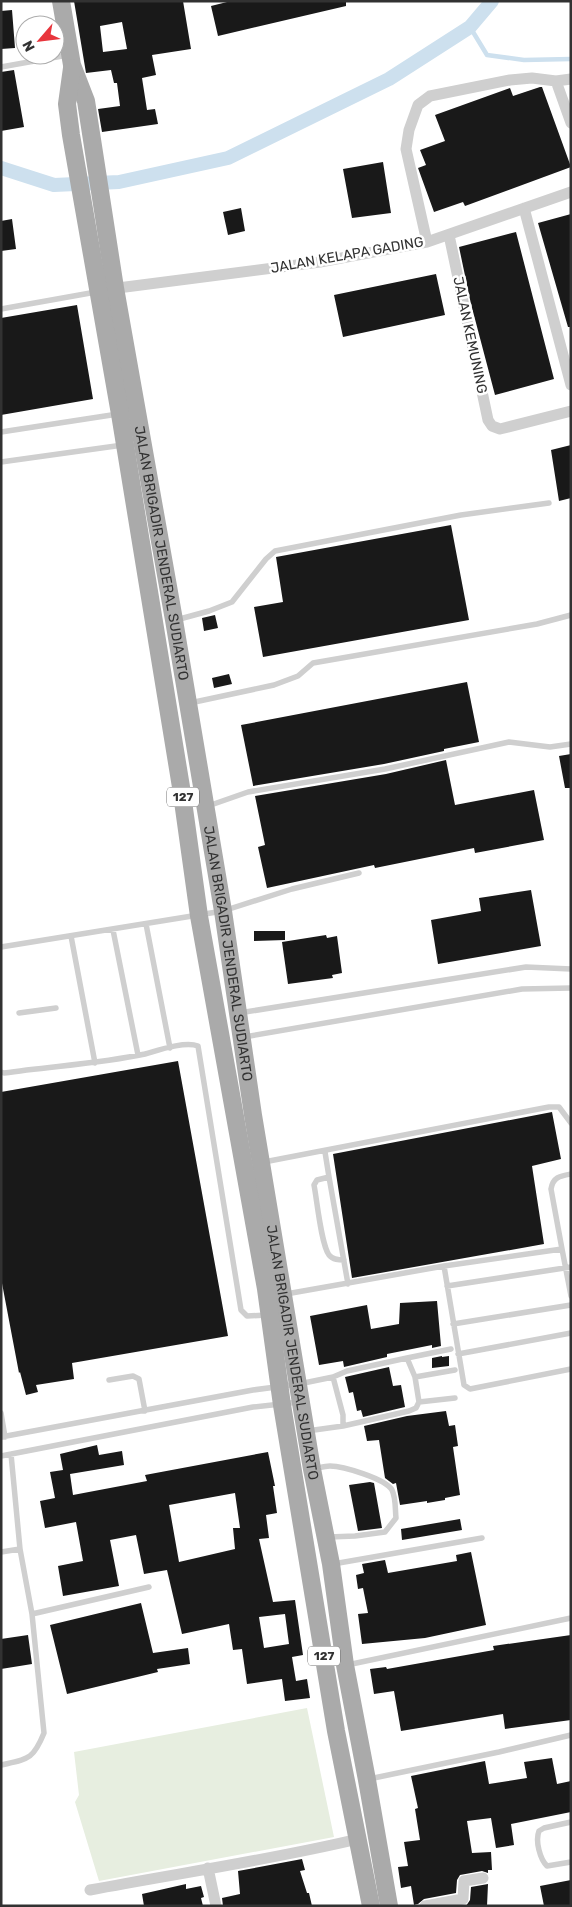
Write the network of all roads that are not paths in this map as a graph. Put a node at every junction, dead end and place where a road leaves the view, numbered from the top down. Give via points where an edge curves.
1 (61, 1) edge
2 (71, 60) junction
3 (1, 67) edge
4 (571, 79) edge
5 (556, 81) junction
6 (571, 123) edge
7 (571, 192) edge
8 (93, 205) junction
9 (524, 208) junction
10 (449, 235) junction
11 (427, 242) junction
12 (107, 290) junction
13 (1, 309) edge
14 (571, 385) edge
15 (571, 411) edge
16 (120, 414) junction
17 (1, 432) edge
18 (125, 445) junction
19 (1, 462) edge
20 (549, 503) dead end
21 (571, 615) edge
22 (174, 620) junction
23 (188, 704) junction
24 (571, 744) edge
25 (205, 807) junction
26 (359, 872) dead end
27 (223, 911) junction
28 (200, 916) junction
29 (146, 924) junction
30 (112, 930) junction
31 (71, 936) junction
32 (1, 947) edge
33 (571, 969) edge
34 (571, 988) edge
35 (56, 1008) dead end
36 (19, 1013) dead end
37 (237, 1013) junction
38 (242, 1037) junction
39 (170, 1048) junction
40 (138, 1055) junction
41 (95, 1063) junction
42 (1, 1072) edge
43 (571, 1123) edge
44 (325, 1152) junction
45 (262, 1163) junction
46 (571, 1174) edge
47 (330, 1177) junction
48 (562, 1249) junction
49 (344, 1260) junction
50 (444, 1266) junction
51 (568, 1268) edge
52 (348, 1284) junction
53 (447, 1286) junction
54 (284, 1295) junction
55 (571, 1296) edge
56 (571, 1305) edge
57 (270, 1315) junction
58 (453, 1324) junction
59 (571, 1334) edge
60 (451, 1349) dead end
61 (458, 1354) junction
62 (407, 1358) junction
63 (571, 1369) edge
64 (455, 1370) dead end
65 (334, 1377) junction
66 (415, 1377) junction
67 (109, 1380) dead end
68 (279, 1387) junction
69 (300, 1393) junction
70 (455, 1398) dead end
71 (419, 1402) junction
72 (282, 1405) junction
73 (145, 1411) junction
74 (1, 1413) edge
75 (343, 1426) junction
76 (306, 1431) junction
77 (3, 1437) edge
78 (11, 1454) junction
79 (1, 1456) edge
80 (312, 1469) junction
81 (325, 1536) junction
82 (482, 1538) dead end
83 (20, 1549) junction
84 (1, 1552) edge
85 (331, 1564) junction
86 (149, 1587) dead end
87 (32, 1614) junction
88 (571, 1618) edge
89 (345, 1665) junction
90 (571, 1735) edge
91 (1, 1765) edge
92 (367, 1780) junction
93 (571, 1822) edge
94 (358, 1838) junction
95 (571, 1862) edge
96 (208, 1868) junction
97 (483, 1878) dead end
98 (90, 1890) dead end
99 (216, 1906) edge
100 (371, 1906) edge
101 (389, 1906) edge
102 (425, 1906) edge

1 - 2 main road, JALAN BRIGADIR JENDERAL SUDIARTO / 127
2 - 3 lane
2 - 8 main road, JALAN BRIGADIR JENDERAL SUDIARTO / 127 via 86,101 91,135
2 - 8 main road, 127 via 67,104 71,135
4 - 5 street
5 - 6 street
5 - 11 street via 510,80 430,96 418,105 406,149
7 - 9 street, JALAN KELAPA GADING
8 - 12 main road, JALAN BRIGADIR JENDERAL SUDIARTO / 127
9 - 10 street, JALAN KELAPA GADING
9 - 14 street
10 - 11 street, JALAN KELAPA GADING
10 - 15 street, JALAN KEMUNING via 488,420 492,426 500,429
11 - 12 street, JALAN KELAPA GADING via 320,262
12 - 13 lane
12 - 16 main road, JALAN BRIGADIR JENDERAL SUDIARTO / 127
12 - 22 main road, JALAN BRIGADIR JENDERAL SUDIARTO / 127
16 - 17 lane
16 - 18 main road, JALAN BRIGADIR JENDERAL SUDIARTO / 127
18 - 19 lane
18 - 28 main road, JALAN BRIGADIR JENDERAL SUDIARTO / 127
20 - 22 lane via 461,515 275,551 232,602
21 - 23 lane via 537,624 313,663 298,676 274,685
22 - 23 main road, JALAN BRIGADIR JENDERAL SUDIARTO / 127
23 - 25 main road, JALAN BRIGADIR JENDERAL SUDIARTO / 127
24 - 25 lane via 550,747 509,742 386,769 248,792
25 - 27 main road, JALAN BRIGADIR JENDERAL SUDIARTO / 127
26 - 27 lane
27 - 28 lane
27 - 37 main road, JALAN BRIGADIR JENDERAL SUDIARTO / 127
28 - 29 lane
28 - 57 main road, JALAN BRIGADIR JENDERAL SUDIARTO / 127
29 - 30 lane
29 - 39 lane
30 - 31 lane
30 - 40 lane
31 - 32 lane
31 - 41 lane
33 - 37 lane via 526,967
34 - 38 lane via 522,990
35 - 36 lane
37 - 38 main road, JALAN BRIGADIR JENDERAL SUDIARTO / 127
38 - 45 main road, JALAN BRIGADIR JENDERAL SUDIARTO / 127
39 - 40 lane
39 - 57 lane via 198,1046 241,1310 247,1316
40 - 41 lane
41 - 42 lane
43 - 44 lane via 559,1107 549,1107
44 - 45 lane
44 - 47 lane
45 - 54 main road, JALAN BRIGADIR JENDERAL SUDIARTO / 127
46 - 48 lane via 557,1177 550,1189
47 - 49 lane
47 - 49 lane via 315,1182 316,1194 329,1255
48 - 50 lane
48 - 51 lane
49 - 52 lane
50 - 52 lane
50 - 53 lane
51 - 53 lane
51 - 55 lane
52 - 54 lane
53 - 58 lane
54 - 69 main road, JALAN BRIGADIR JENDERAL SUDIARTO / 127
56 - 58 lane
57 - 68 main road, JALAN BRIGADIR JENDERAL SUDIARTO / 127
58 - 61 lane
59 - 61 lane
60 - 62 lane
61 - 63 lane via 462,1380 470,1389
62 - 65 lane via 347,1371
62 - 66 lane
64 - 66 lane
65 - 69 lane
65 - 75 lane
66 - 71 lane
67 - 73 lane via 133,1376 139,1379
68 - 69 lane
68 - 72 main road, JALAN BRIGADIR JENDERAL SUDIARTO / 127
68 - 73 lane
69 - 72 lane
69 - 76 main road, JALAN BRIGADIR JENDERAL SUDIARTO / 127
70 - 71 lane
71 - 75 lane via 410,1411
72 - 78 lane via 253,1407
72 - 94 main road, JALAN BRIGADIR JENDERAL SUDIARTO / 127 via 336,1731
73 - 77 lane
74 - 77 lane
75 - 76 lane
76 - 80 main road, JALAN BRIGADIR JENDERAL SUDIARTO / 127
78 - 79 lane
78 - 83 lane
80 - 81 main road, JALAN BRIGADIR JENDERAL SUDIARTO / 127
80 - 81 lane via 331,1466 362,1473 386,1483 394,1495 396,1518 385,1532
81 - 85 main road, JALAN BRIGADIR JENDERAL SUDIARTO / 127
82 - 85 lane
83 - 84 lane
83 - 87 lane
85 - 89 main road, JALAN BRIGADIR JENDERAL SUDIARTO / 127
86 - 87 lane
87 - 91 lane via 44,1733 38,1750 27,1760
88 - 89 lane
89 - 92 main road, JALAN BRIGADIR JENDERAL SUDIARTO / 127
90 - 92 lane
92 - 101 main road, JALAN BRIGADIR JENDERAL SUDIARTO / 127
93 - 95 lane via 544,1828 538,1831 537,1837 542,1861 547,1866
94 - 96 street via 290,1855
94 - 100 main road, JALAN BRIGADIR JENDERAL SUDIARTO / 127
96 - 98 street
96 - 99 street
97 - 102 street via 464,1881 463,1900

